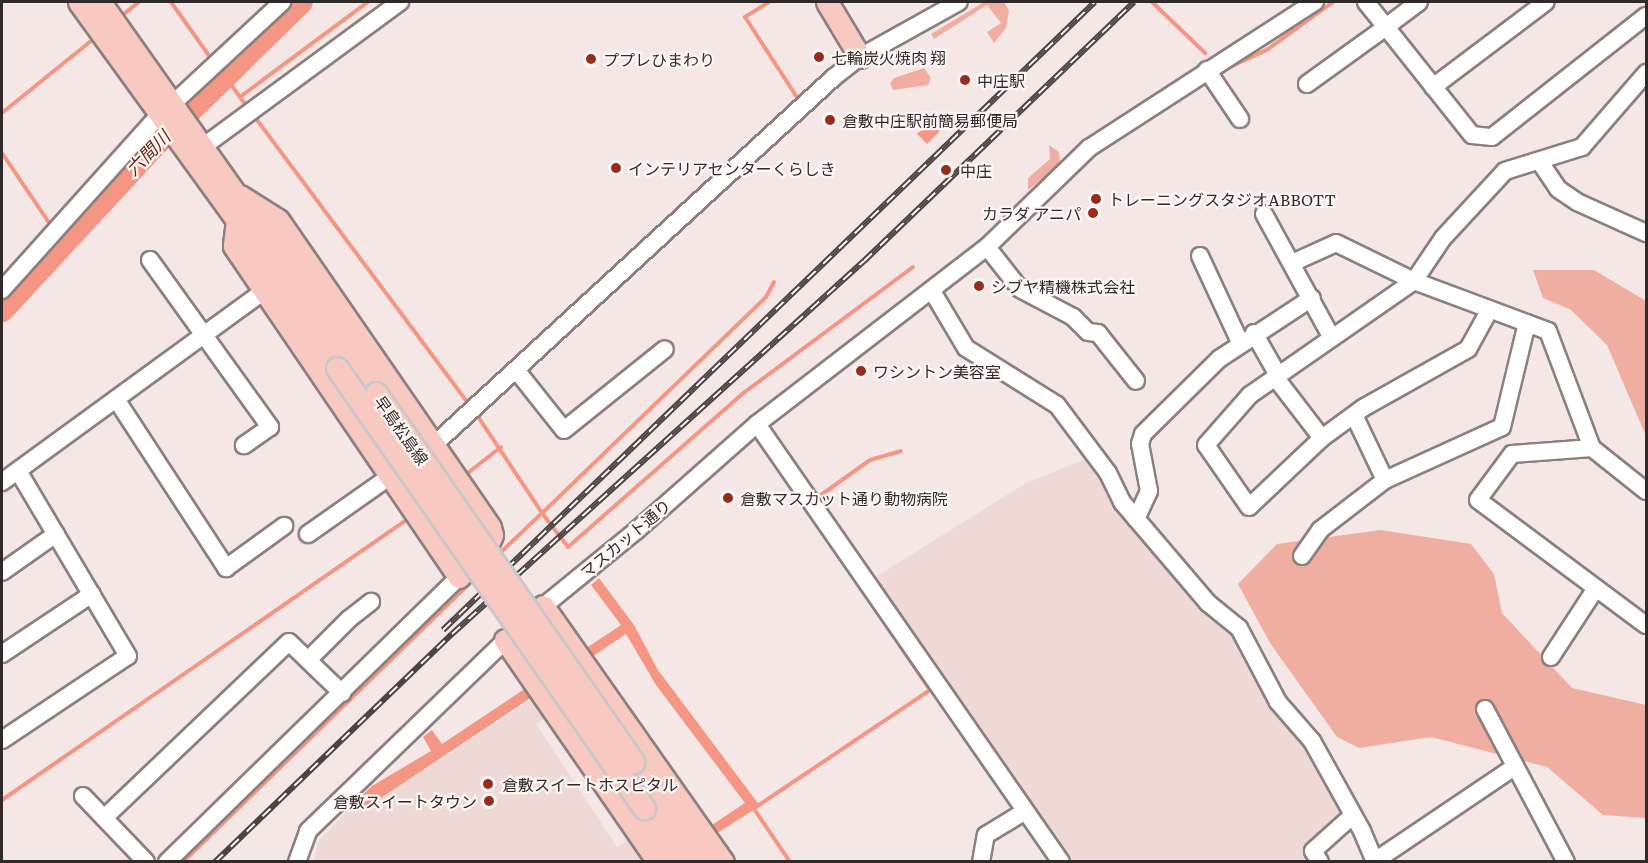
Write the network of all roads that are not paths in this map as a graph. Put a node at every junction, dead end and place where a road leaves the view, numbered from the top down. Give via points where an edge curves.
1 (79, 2) edge
2 (282, 2) edge
3 (400, 2) edge
4 (827, 2) edge
5 (959, 2) edge
6 (1314, 2) edge
7 (1366, 2) edge
8 (1419, 2) edge
9 (1546, 2) edge
10 (1647, 16) edge
11 (107, 23) edge
12 (1386, 27) junction
13 (860, 57) junction
14 (1207, 70) junction
15 (1647, 73) edge
16 (1307, 84) dead end
17 (1433, 87) junction
18 (169, 112) junction
19 (1240, 119) dead end
20 (198, 151) junction
21 (1540, 162) junction
22 (240, 196) junction
23 (1264, 214) dead end
24 (237, 220) junction
25 (1647, 233) edge
26 (987, 247) junction
27 (1200, 256) dead end
28 (150, 260) dead end
29 (1292, 263) junction
30 (1414, 281) junction
31 (2, 290) edge
32 (265, 290) junction
33 (932, 291) junction
34 (1312, 298) junction
35 (1489, 310) junction
36 (1527, 323) junction
37 (205, 334) junction
38 (1247, 337) junction
39 (1332, 338) junction
40 (665, 349) dead end
41 (517, 371) junction
42 (1277, 376) junction
43 (1136, 381) dead end
44 (116, 399) junction
45 (1354, 415) junction
46 (757, 424) junction
47 (1322, 438) junction
48 (244, 445) dead end
49 (435, 446) junction
50 (1592, 448) junction
51 (18, 471) junction
52 (392, 475) junction
53 (1385, 480) junction
54 (2, 482) edge
55 (1647, 491) edge
56 (1136, 519) junction
57 (284, 526) dead end
58 (56, 534) junction
59 (308, 534) dead end
60 (1302, 556) dead end
61 (2, 572) edge
62 (459, 577) junction
63 (1596, 588) junction
64 (92, 594) junction
65 (371, 602) dead end
66 (543, 606) junction
67 (1647, 625) edge
68 (505, 640) junction
69 (2, 654) edge
70 (1551, 657) dead end
71 (308, 660) junction
72 (342, 693) junction
73 (1485, 709) dead end
74 (2, 740) edge
75 (1514, 768) junction
76 (83, 796) dead end
77 (1024, 812) junction
78 (1352, 816) junction
79 (104, 818) junction
80 (684, 852) edge
81 (146, 861) edge
82 (167, 861) edge
83 (297, 861) edge
84 (723, 861) edge
85 (981, 861) edge
86 (1061, 861) edge
87 (1320, 861) edge
88 (1375, 861) edge
89 (1566, 861) edge

1 - 11 main road, 早島松島線
2 - 18 street
3 - 20 street
4 - 13 main road
5 - 13 street
6 - 14 street, マスカット通り
7 - 12 street
8 - 12 street
9 - 17 street
10 - 17 street via 1491,137 1472,135
11 - 18 main road, 早島松島線
12 - 16 street
12 - 17 street
13 - 41 street
14 - 19 street
14 - 26 street, マスカット通り via 1089,148
15 - 21 street via 1582,147
18 - 20 main road, 早島松島線
18 - 31 street
20 - 22 main road, 早島松島線
20 - 24 main road, 早島松島線
21 - 25 street via 1547,177 1567,196
21 - 30 street via 1522,163 1505,171 1443,238
22 - 49 main road via 278,220
22 - 80 main road, 早島松島線, bridge via 633,762
23 - 29 street
24 - 32 main road via 234,246
24 - 80 main road, 早島松島線, bridge via 644,808
26 - 33 street, マスカット通り
26 - 43 street via 1020,289 1073,317 1088,332 1098,333
27 - 38 street
28 - 37 street
29 - 30 street via 1336,243
29 - 34 street
30 - 35 street
30 - 39 street
32 - 37 street
32 - 52 main road
33 - 46 street, マスカット通り
33 - 56 street via 966,348 1056,405 1108,472 1122,502
34 - 38 street
34 - 39 street
35 - 36 street
35 - 45 street via 1468,349
36 - 50 street via 1548,330
36 - 53 street via 1503,427 1462,442
37 - 44 street
37 - 48 street via 270,427
38 - 42 street
38 - 56 street via 1143,434 1140,444 1149,491
39 - 42 street
40 - 41 street via 564,430
41 - 49 street
42 - 47 street
42 - 47 street via 1250,394 1206,445 1249,507
44 - 51 street
44 - 57 street via 226,568
45 - 47 street
45 - 53 street
46 - 66 street, マスカット通り via 637,530
46 - 77 street
49 - 52 street
49 - 62 main road via 492,535
50 - 55 street
50 - 63 street via 1512,454 1478,500
51 - 54 street
51 - 58 street
52 - 59 street
52 - 62 main road
53 - 60 street via 1320,531
56 - 78 street via 1208,603 1239,628 1278,702 1311,741
58 - 61 street
58 - 64 street
62 - 72 street
63 - 67 street
63 - 70 street
64 - 69 street
64 - 74 street via 128,656
65 - 71 street
66 - 68 street, マスカット通り
66 - 80 main road via 581,659
68 - 80 main road via 538,688
68 - 83 street, マスカット通り via 308,831
71 - 72 street
71 - 79 street via 289,642
72 - 82 street
73 - 75 street
75 - 88 street
75 - 89 street
76 - 79 street
77 - 85 street via 986,835
77 - 86 street
78 - 87 street via 1313,851
78 - 88 street
79 - 81 street
80 - 84 main road

